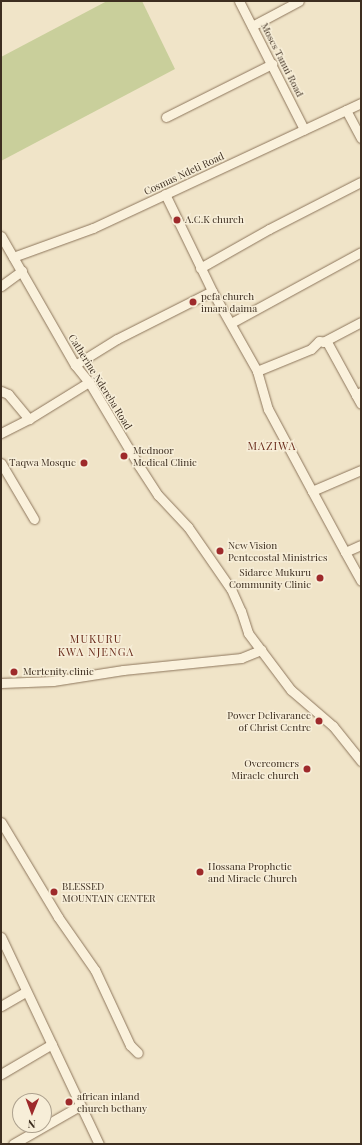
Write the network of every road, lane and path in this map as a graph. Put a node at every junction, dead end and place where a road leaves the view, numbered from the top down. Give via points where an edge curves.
1 (239, 1) edge
2 (299, 1) edge
3 (252, 26) junction
4 (272, 64) junction
5 (361, 103) edge
6 (346, 110) junction
7 (166, 117) dead end
8 (304, 129) junction
9 (361, 138) edge
10 (361, 182) edge
11 (165, 194) junction
12 (1, 236) edge
13 (361, 252) edge
14 (13, 257) junction
15 (200, 268) junction
16 (22, 271) junction
17 (1, 286) edge
18 (212, 291) junction
19 (361, 322) edge
20 (231, 323) junction
21 (323, 342) junction
22 (75, 365) junction
23 (257, 371) junction
24 (1, 381) edge
25 (89, 382) junction
26 (5, 392) edge
27 (359, 394) edge
28 (361, 404) edge
29 (29, 419) junction
30 (1, 433) edge
31 (1, 463) edge
32 (361, 470) edge
33 (312, 490) junction
34 (34, 519) dead end
35 (361, 545) edge
36 (345, 552) junction
37 (361, 581) edge
38 (261, 650) junction
39 (1, 683) edge
40 (361, 761) edge
41 (1, 822) edge
42 (1, 938) edge
43 (25, 992) junction
44 (1, 1006) edge
45 (52, 1044) junction
46 (138, 1053) dead end
47 (1, 1074) edge
48 (81, 1105) junction
49 (13, 1144) edge
50 (99, 1144) edge

1 - 3 street, Moses Tanui Road
2 - 3 street
3 - 4 street, Moses Tanui Road
4 - 7 street
4 - 8 street, Moses Tanui Road
5 - 6 street, Cosmas Ndeti Road
6 - 8 street, Cosmas Ndeti Road
6 - 9 street
8 - 11 street, Cosmas Ndeti Road
10 - 15 street
11 - 14 street, Cosmas Ndeti Road via 93,228
11 - 15 street
12 - 14 street, Catherine Ndereba Road
13 - 20 street
14 - 16 street, Catherine Ndereba Road
15 - 18 street
16 - 17 street
16 - 22 street, Catherine Ndereba Road
18 - 20 street
18 - 22 street via 117,339
19 - 21 street
20 - 23 street
21 - 23 street via 319,341 311,349
21 - 27 street via 331,348
22 - 25 street, Catherine Ndereba Road
23 - 33 street via 268,409
24 - 26 street
25 - 29 street
25 - 38 street, Catherine Ndereba Road via 158,495 188,527 231,589 242,611 248,633
26 - 29 street
27 - 28 street
29 - 30 street
31 - 34 street
32 - 33 street
33 - 36 street
35 - 36 street
36 - 37 street
38 - 39 street via 241,658 123,670 53,682
38 - 40 street, Catherine Ndereba Road via 291,690 333,726
41 - 46 street via 58,917 95,970 130,1045
42 - 43 street
43 - 44 street
43 - 45 street
45 - 47 street
45 - 48 street
48 - 49 street
48 - 50 street

